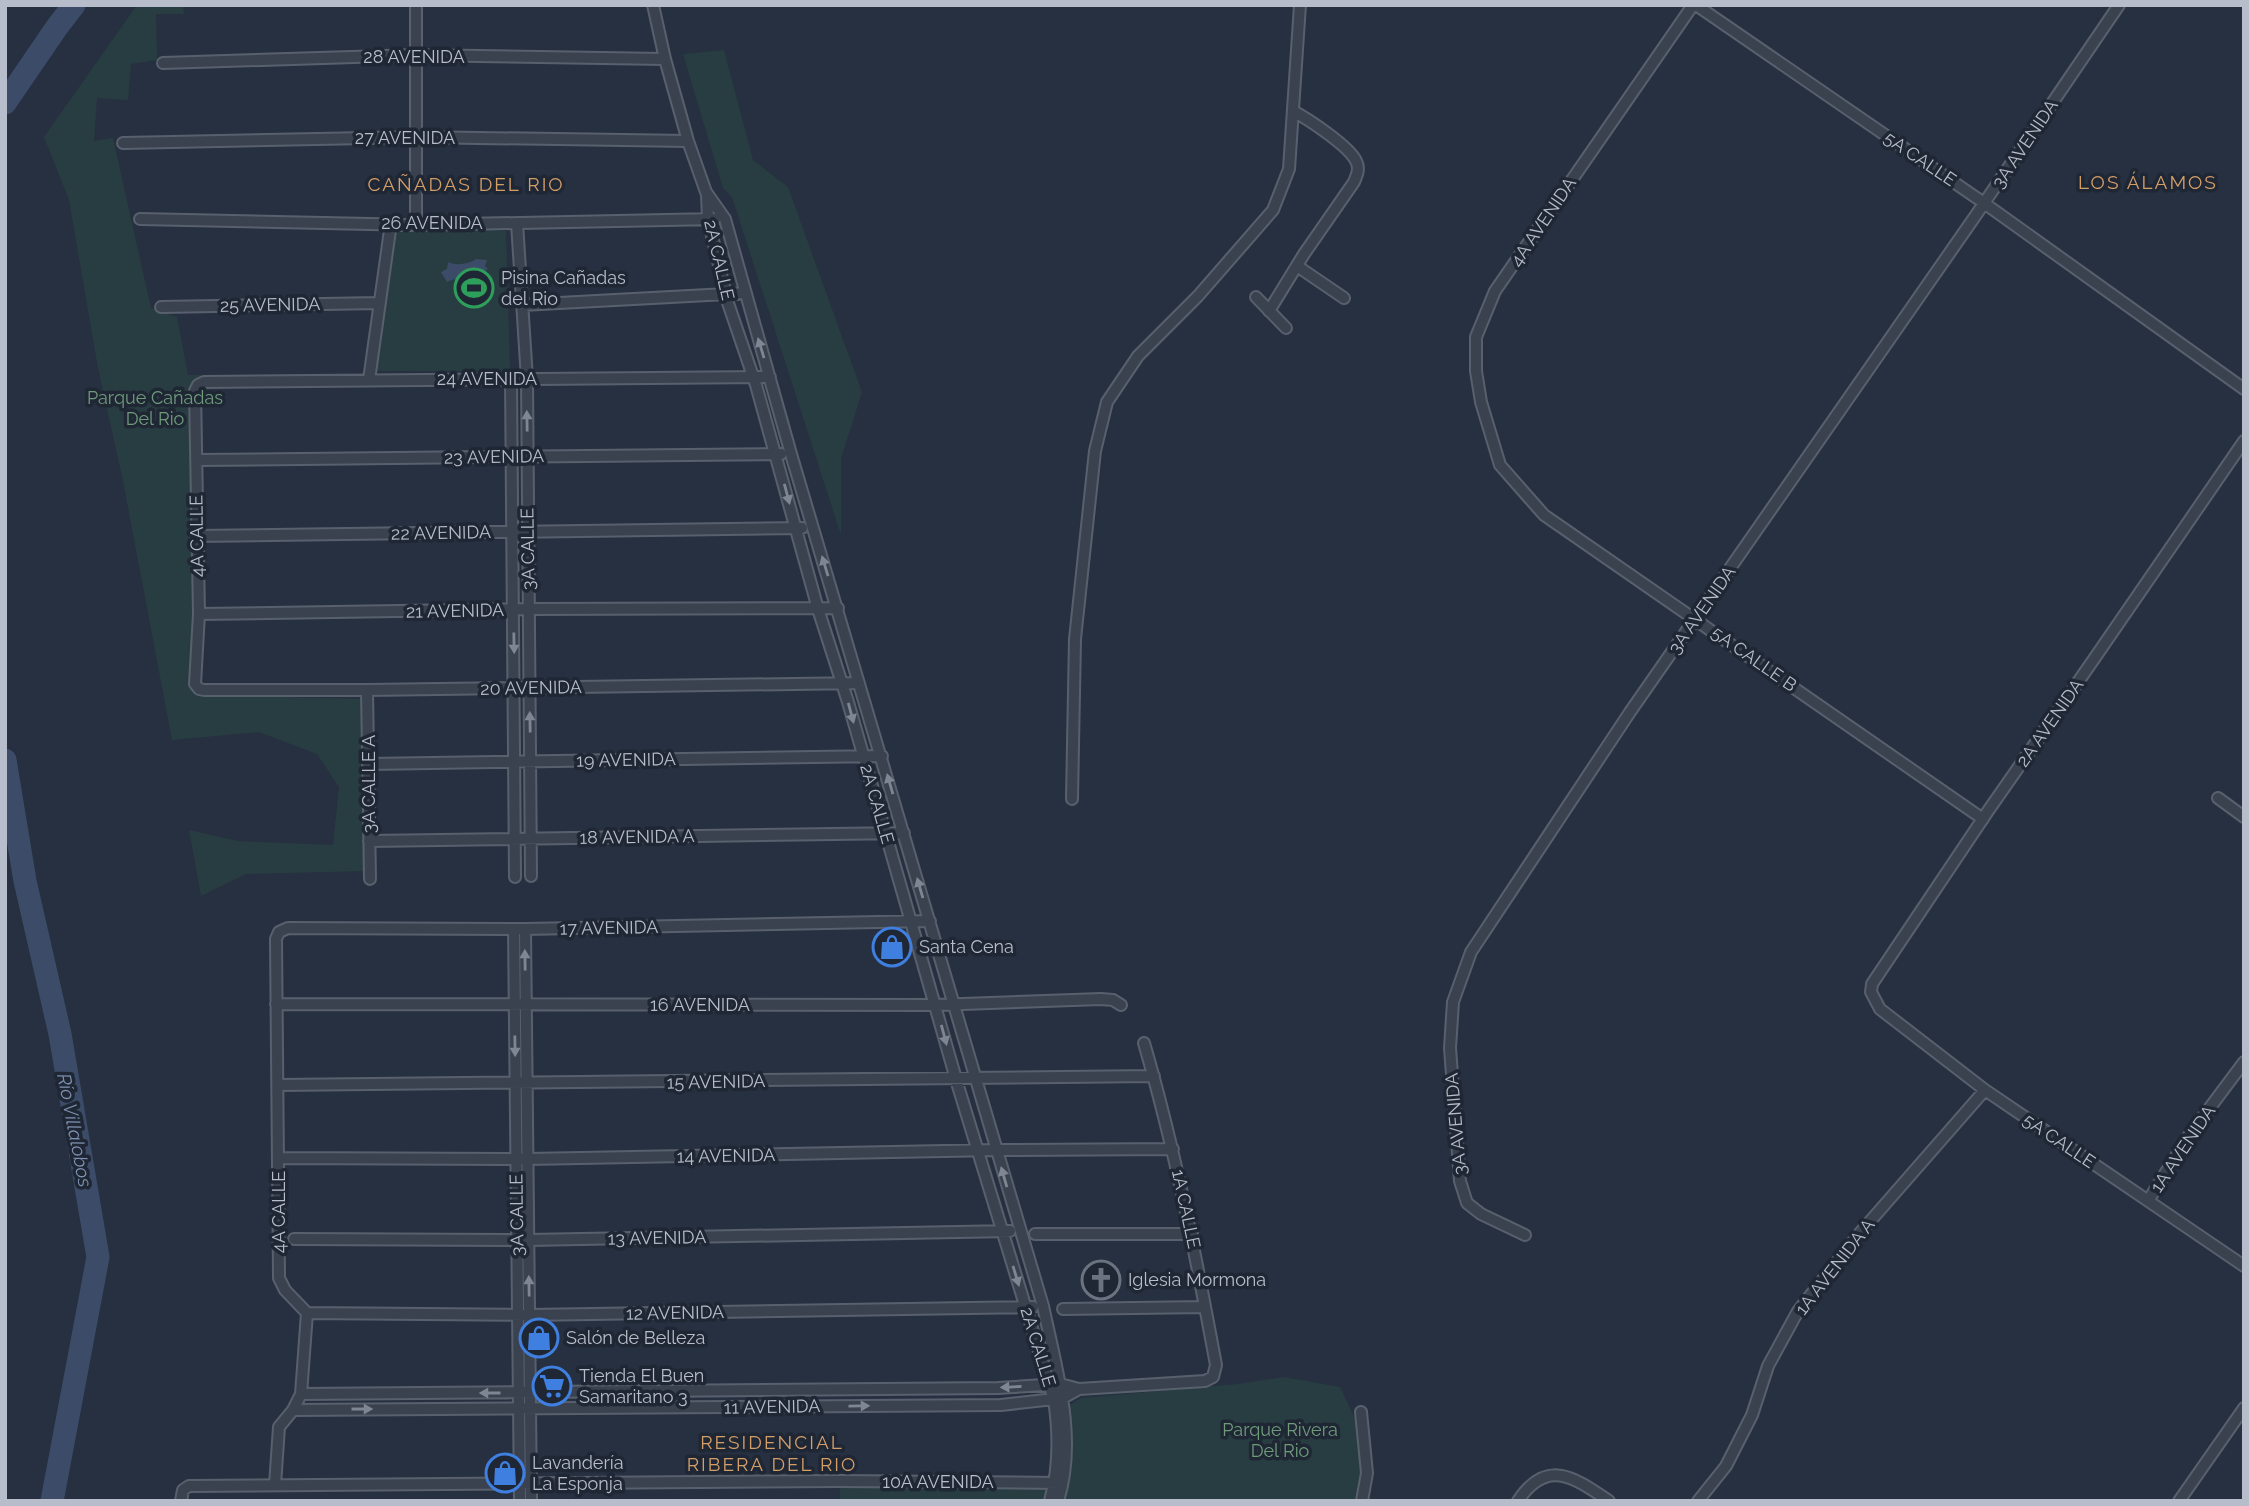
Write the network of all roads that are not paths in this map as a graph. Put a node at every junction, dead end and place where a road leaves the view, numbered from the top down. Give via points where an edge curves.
1 (416, 5) edge
2 (653, 5) edge
3 (1300, 5) edge
4 (1695, 5) edge
5 (2119, 5) edge
6 (416, 55) junction
7 (665, 59) junction
8 (163, 63) dead end
9 (1293, 111) junction
10 (416, 137) junction
11 (688, 141) junction
12 (123, 143) dead end
13 (706, 192) junction
14 (1984, 203) junction
15 (140, 219) dead end
16 (708, 219) junction
17 (724, 219) junction
18 (391, 223) junction
19 (517, 223) junction
20 (416, 225) junction
21 (1297, 266) junction
22 (745, 293) junction
23 (726, 295) junction
24 (1256, 298) dead end
25 (1344, 298) dead end
26 (379, 303) junction
27 (522, 305) junction
28 (161, 307) dead end
29 (1269, 312) junction
30 (1286, 328) dead end
31 (753, 376) junction
32 (770, 377) junction
33 (511, 379) junction
34 (527, 379) junction
35 (369, 380) junction
36 (204, 382) joint
37 (2244, 389) edge
38 (2244, 441) edge
39 (776, 454) junction
40 (791, 454) junction
41 (527, 456) junction
42 (512, 457) junction
43 (197, 460) junction
44 (1500, 465) joint
45 (813, 527) junction
46 (796, 528) junction
47 (513, 532) junction
48 (528, 532) junction
49 (196, 536) junction
50 (838, 608) junction
51 (818, 609) junction
52 (513, 610) junction
53 (529, 610) junction
54 (199, 614) junction
55 (1696, 619) junction
56 (859, 683) junction
57 (843, 685) junction
58 (529, 687) junction
59 (514, 688) junction
60 (204, 690) joint
61 (367, 690) junction
62 (863, 756) junction
63 (882, 756) junction
64 (515, 762) junction
65 (530, 762) junction
66 (369, 764) junction
67 (2218, 797) dead end
68 (1072, 799) dead end
69 (2244, 817) edge
70 (1983, 819) junction
71 (885, 833) junction
72 (904, 833) junction
73 (516, 839) junction
74 (531, 839) junction
75 (369, 841) junction
76 (531, 876) dead end
77 (515, 877) dead end
78 (370, 879) dead end
79 (930, 921) junction
80 (910, 922) junction
81 (288, 928) joint
82 (519, 929) junction
83 (955, 1003) junction
84 (276, 1004) junction
85 (520, 1005) junction
86 (935, 1005) junction
87 (1121, 1005) dead end
88 (1880, 1009) joint
89 (1144, 1043) dead end
90 (2244, 1062) edge
91 (1154, 1076) junction
92 (975, 1077) junction
93 (956, 1079) junction
94 (521, 1084) junction
95 (278, 1085) junction
96 (1984, 1090) junction
97 (1173, 1149) junction
98 (996, 1150) junction
99 (977, 1151) junction
100 (278, 1158) junction
101 (522, 1159) junction
102 (2148, 1201) junction
103 (1020, 1230) junction
104 (1004, 1232) junction
105 (1035, 1234) dead end
106 (1192, 1234) junction
107 (1525, 1235) dead end
108 (294, 1239) dead end
109 (523, 1240) junction
110 (2244, 1266) edge
111 (1043, 1306) junction
112 (1205, 1307) junction
113 (1026, 1308) junction
114 (1063, 1309) dead end
115 (307, 1313) junction
116 (524, 1315) junction
117 (1213, 1377) joint
118 (1055, 1385) junction
119 (1079, 1389) junction
120 (525, 1393) junction
121 (301, 1394) junction
122 (1059, 1405) junction
123 (2244, 1408) edge
124 (525, 1409) junction
125 (293, 1410) junction
126 (1361, 1412) dead end
127 (1060, 1483) junction
128 (526, 1484) junction
129 (275, 1485) junction
130 (182, 1495) edge
131 (520, 1501) edge
132 (531, 1501) edge
133 (1050, 1501) edge
134 (1058, 1501) edge
135 (1362, 1501) edge
136 (1518, 1501) edge
137 (1609, 1501) edge
138 (1698, 1501) edge
139 (2179, 1501) edge

1 - 6 street
2 - 7 street, 2A CALLE
3 - 9 street
4 - 14 street, 5A CALLE
4 - 44 street, 4A AVENIDA via 1495,291 1476,337 1476,371
5 - 14 street, 3A AVENIDA
6 - 7 street, 28 AVENIDA
6 - 8 street, 28 AVENIDA
6 - 10 street
7 - 11 street, 2A CALLE
9 - 21 street via 1350,152 1358,163 1354,183
9 - 68 street via 1289,169 1273,209 1198,296 1138,355 1107,402 1096,452 1074,639
10 - 11 street, 27 AVENIDA
10 - 12 street, 27 AVENIDA
10 - 20 street
11 - 13 street, 2A CALLE
13 - 16 street, 2A CALLE
13 - 17 street, 2A CALLE
14 - 37 street, 5A CALLE
14 - 55 street, 3A AVENIDA
15 - 18 street, 26 AVENIDA
16 - 17 street, 26 AVENIDA
16 - 19 street, 26 AVENIDA
16 - 23 street, 2A CALLE
17 - 22 street, 2A CALLE
18 - 20 street, 26 AVENIDA
18 - 26 street
19 - 20 street, 26 AVENIDA
19 - 27 street, 3A CALLE
21 - 25 street
21 - 29 street
22 - 23 street
32 -> 22 street, 2A CALLE
23 - 27 street
23 - 31 street, 2A CALLE
24 - 29 street
26 - 28 street, 25 AVENIDA
26 - 35 street
27 - 34 street, 3A CALLE
29 - 30 street
31 - 32 street, 24 AVENIDA
31 - 34 street, 24 AVENIDA
31 - 39 street, 2A CALLE
32 - 40 street, 2A CALLE
33 - 34 street, 24 AVENIDA
33 - 35 street, 24 AVENIDA
33 - 42 street, 3A CALLE
41 -> 34 street, 3A CALLE
35 - 36 street, 24 AVENIDA
36 - 43 street, 4A CALLE via 194,391
38 - 70 street, 2A AVENIDA
39 - 40 street, 23 AVENIDA
39 - 41 street, 23 AVENIDA
39 -> 46 street, 2A CALLE
40 - 45 street, 2A CALLE
41 - 42 street, 23 AVENIDA
41 - 48 street, 3A CALLE
42 - 43 street, 23 AVENIDA
42 - 47 street, 3A CALLE
43 - 49 street, 4A CALLE
44 - 55 street, 5A CALLE B via 1544,515
45 - 46 street, 22 AVENIDA
50 -> 45 street, 2A CALLE
46 - 48 street, 22 AVENIDA
46 - 51 street, 2A CALLE
47 - 48 street, 22 AVENIDA
47 - 49 street, 22 AVENIDA
47 - 52 street, 3A CALLE
48 - 53 street, 3A CALLE
49 - 54 street, 4A CALLE
50 - 51 street, 21 AVENIDA
50 - 56 street, 2A CALLE
51 - 53 street, 21 AVENIDA
51 - 57 street, 2A CALLE
52 - 53 street, 21 AVENIDA
52 - 54 street, 21 AVENIDA
52 -> 59 street, 3A CALLE
53 - 58 street, 3A CALLE
54 - 60 street, 4A CALLE via 195,684
55 - 70 street, 5A CALLE B
55 - 107 street, 3A AVENIDA via 1482,934 1453,1002 1450,1048 1460,1181 1467,1203
56 - 57 street, 20 AVENIDA
56 - 63 street, 2A CALLE
57 - 58 street, 20 AVENIDA
57 -> 62 street, 2A CALLE
58 - 59 street, 20 AVENIDA
65 -> 58 street, 3A CALLE
59 - 61 street, 20 AVENIDA
59 - 64 street, 3A CALLE
60 - 61 street, 20 AVENIDA
61 - 66 street, 3A CALLE A
62 - 63 street, 19 AVENIDA
62 - 65 street, 19 AVENIDA
62 - 71 street, 2A CALLE
72 -> 63 street, 2A CALLE
64 - 65 street, 19 AVENIDA
64 - 66 street, 19 AVENIDA
64 - 73 street, 3A CALLE
65 - 74 street, 3A CALLE
66 - 75 street, 3A CALLE A
67 - 69 street
70 - 88 street, 2A AVENIDA via 1872,984
71 - 72 street, 18 AVENIDA A
71 - 74 street, 18 AVENIDA A
71 - 80 street, 2A CALLE
79 -> 72 street, 2A CALLE
73 - 74 street, 18 AVENIDA A
73 - 75 street, 18 AVENIDA A
73 - 77 street, 3A CALLE
74 - 76 street, 3A CALLE
75 - 78 street, 3A CALLE A
79 - 80 street, 17 AVENIDA
79 - 83 street, 2A CALLE
80 - 82 street, 17 AVENIDA
80 - 86 street, 2A CALLE
81 - 82 street, 17 AVENIDA
81 - 84 street, 4A CALLE via 276,939
82 - 85 street, 3A CALLE
83 - 86 street, 16 AVENIDA
83 - 87 street, 16 AVENIDA via 1101,999
83 - 92 street, 2A CALLE
84 - 85 street, 16 AVENIDA
84 - 95 street, 4A CALLE
85 - 86 street, 16 AVENIDA
85 - 94 street, 3A CALLE
86 -> 93 street, 2A CALLE
88 - 96 street, 5A CALLE
89 - 91 street, 1A CALLE
90 - 102 street, 1A AVENIDA
91 - 92 street, 15 AVENIDA
91 - 97 street, 1A CALLE
92 - 93 street, 15 AVENIDA
92 - 98 street, 2A CALLE
93 - 94 street, 15 AVENIDA
93 - 99 street, 2A CALLE
94 - 95 street, 15 AVENIDA
94 - 101 street, 3A CALLE
95 - 100 street, 4A CALLE
96 - 102 street, 5A CALLE
96 - 138 street, 1A AVENIDA A via 1798,1311 1768,1366 1752,1415 1726,1466
97 - 98 street, 14 AVENIDA
97 - 106 street, 1A CALLE
98 - 99 street, 14 AVENIDA
103 -> 98 street, 2A CALLE
99 - 101 street, 14 AVENIDA
99 - 104 street, 2A CALLE
100 - 101 street, 14 AVENIDA
100 - 115 street, 4A CALLE via 279,1278
101 - 109 street, 3A CALLE
102 - 110 street, 5A CALLE
103 - 104 street, 13 AVENIDA
103 - 111 street, 2A CALLE
104 - 109 street, 13 AVENIDA
104 -> 113 street, 2A CALLE
105 - 106 street
106 - 112 street, 1A CALLE
108 - 109 street, 13 AVENIDA
109 - 116 street, 3A CALLE
111 - 113 street, 12 AVENIDA
111 - 118 street, 2A CALLE
112 - 114 street
112 - 117 street, 1A CALLE via 1216,1365
113 - 116 street, 12 AVENIDA
113 - 118 street, 2A CALLE
115 - 116 street, 12 AVENIDA
115 - 121 street
116 - 120 street, 3A CALLE
117 - 119 street, 11 AVENIDA
118 - 119 street, 11 AVENIDA
118 -> 120 street, 11 AVENIDA
118 - 122 street, 2A CALLE
119 - 122 street, 11 AVENIDA
120 -> 121 street, 11 AVENIDA
120 - 124 street, 3A CALLE
121 - 125 street
124 -> 122 street, 11 AVENIDA
122 - 127 street
123 - 139 street
125 -> 124 street, 11 AVENIDA
124 - 128 street, 3A CALLE
125 - 129 street via 279,1427
126 - 135 street via 1367,1473
127 - 128 street, 10A AVENIDA
127 - 133 street
127 - 134 street
128 - 129 street, 10A AVENIDA
128 - 131 street, 3A CALLE
128 - 132 street, 3A CALLE
129 - 130 street, 10A AVENIDA via 189,1486
136 - 137 street via 1541,1479 1557,1474 1578,1480

